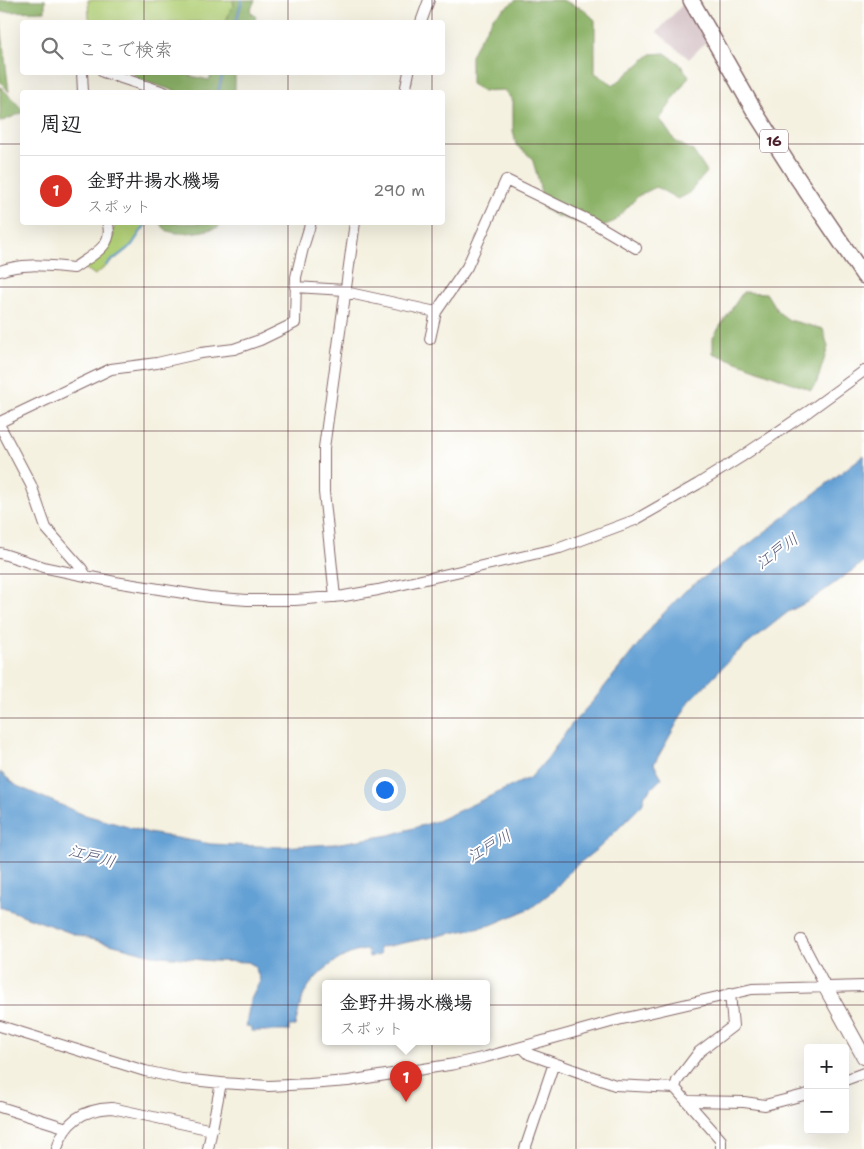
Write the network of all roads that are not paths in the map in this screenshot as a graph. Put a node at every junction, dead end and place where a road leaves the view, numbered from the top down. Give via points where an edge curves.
1 (429, 0) edge
2 (692, 0) edge
3 (702, 0) edge
4 (422, 20) edge
5 (82, 75) edge
6 (111, 75) edge
7 (408, 75) edge
8 (83, 90) edge
9 (158, 90) edge
10 (405, 90) edge
11 (108, 225) edge
12 (310, 225) edge
13 (355, 225) edge
14 (636, 248) dead end
15 (864, 259) edge
16 (0, 271) edge
17 (864, 276) edge
18 (295, 287) junction
19 (345, 291) junction
20 (436, 312) junction
21 (430, 339) dead end
22 (864, 371) edge
23 (0, 422) edge
24 (0, 426) edge
25 (0, 553) edge
26 (86, 576) junction
27 (335, 597) junction
28 (801, 940) dead end
29 (864, 986) edge
30 (826, 988) junction
31 (730, 993) junction
32 (0, 1026) edge
33 (522, 1047) junction
34 (864, 1056) edge
35 (554, 1063) junction
36 (864, 1073) edge
37 (849, 1079) edge
38 (221, 1083) junction
39 (675, 1088) junction
40 (804, 1095) edge
41 (688, 1101) junction
42 (0, 1107) edge
43 (212, 1130) junction
44 (64, 1132) junction
45 (57, 1149) edge
46 (208, 1149) edge
47 (526, 1149) edge
48 (722, 1149) edge

1 - 4 street
2 - 17 highway, 16 via 755,112
3 - 15 highway, 16 via 763,106
5 - 8 street
6 - 9 street
7 - 10 street
11 - 16 street via 109,238 105,246 74,268 11,266
12 - 18 street
13 - 19 street
14 - 20 street via 592,222 506,180 467,267
18 - 19 street
18 - 23 street via 294,323 260,340 234,349 111,369
19 - 20 street
19 - 27 street via 323,461
20 - 21 street
22 - 27 street via 698,484 617,527 560,548
24 - 26 street via 31,486 46,528
25 - 26 street
26 - 27 street via 168,592 247,600
28 - 30 street
29 - 30 street
30 - 31 street via 752,989
30 - 34 main road
31 - 33 street
31 - 39 street via 733,1026 699,1052
32 - 38 street via 145,1071
33 - 35 street via 529,1054
33 - 38 street via 455,1064 348,1080 269,1086
35 - 39 street via 615,1085
35 - 47 street
36 - 37 street
38 - 43 street
39 - 41 street
40 - 41 street via 765,1105
41 - 48 street via 721,1140
42 - 44 street
43 - 44 street via 112,1108 84,1114
43 - 46 street
44 - 45 street

